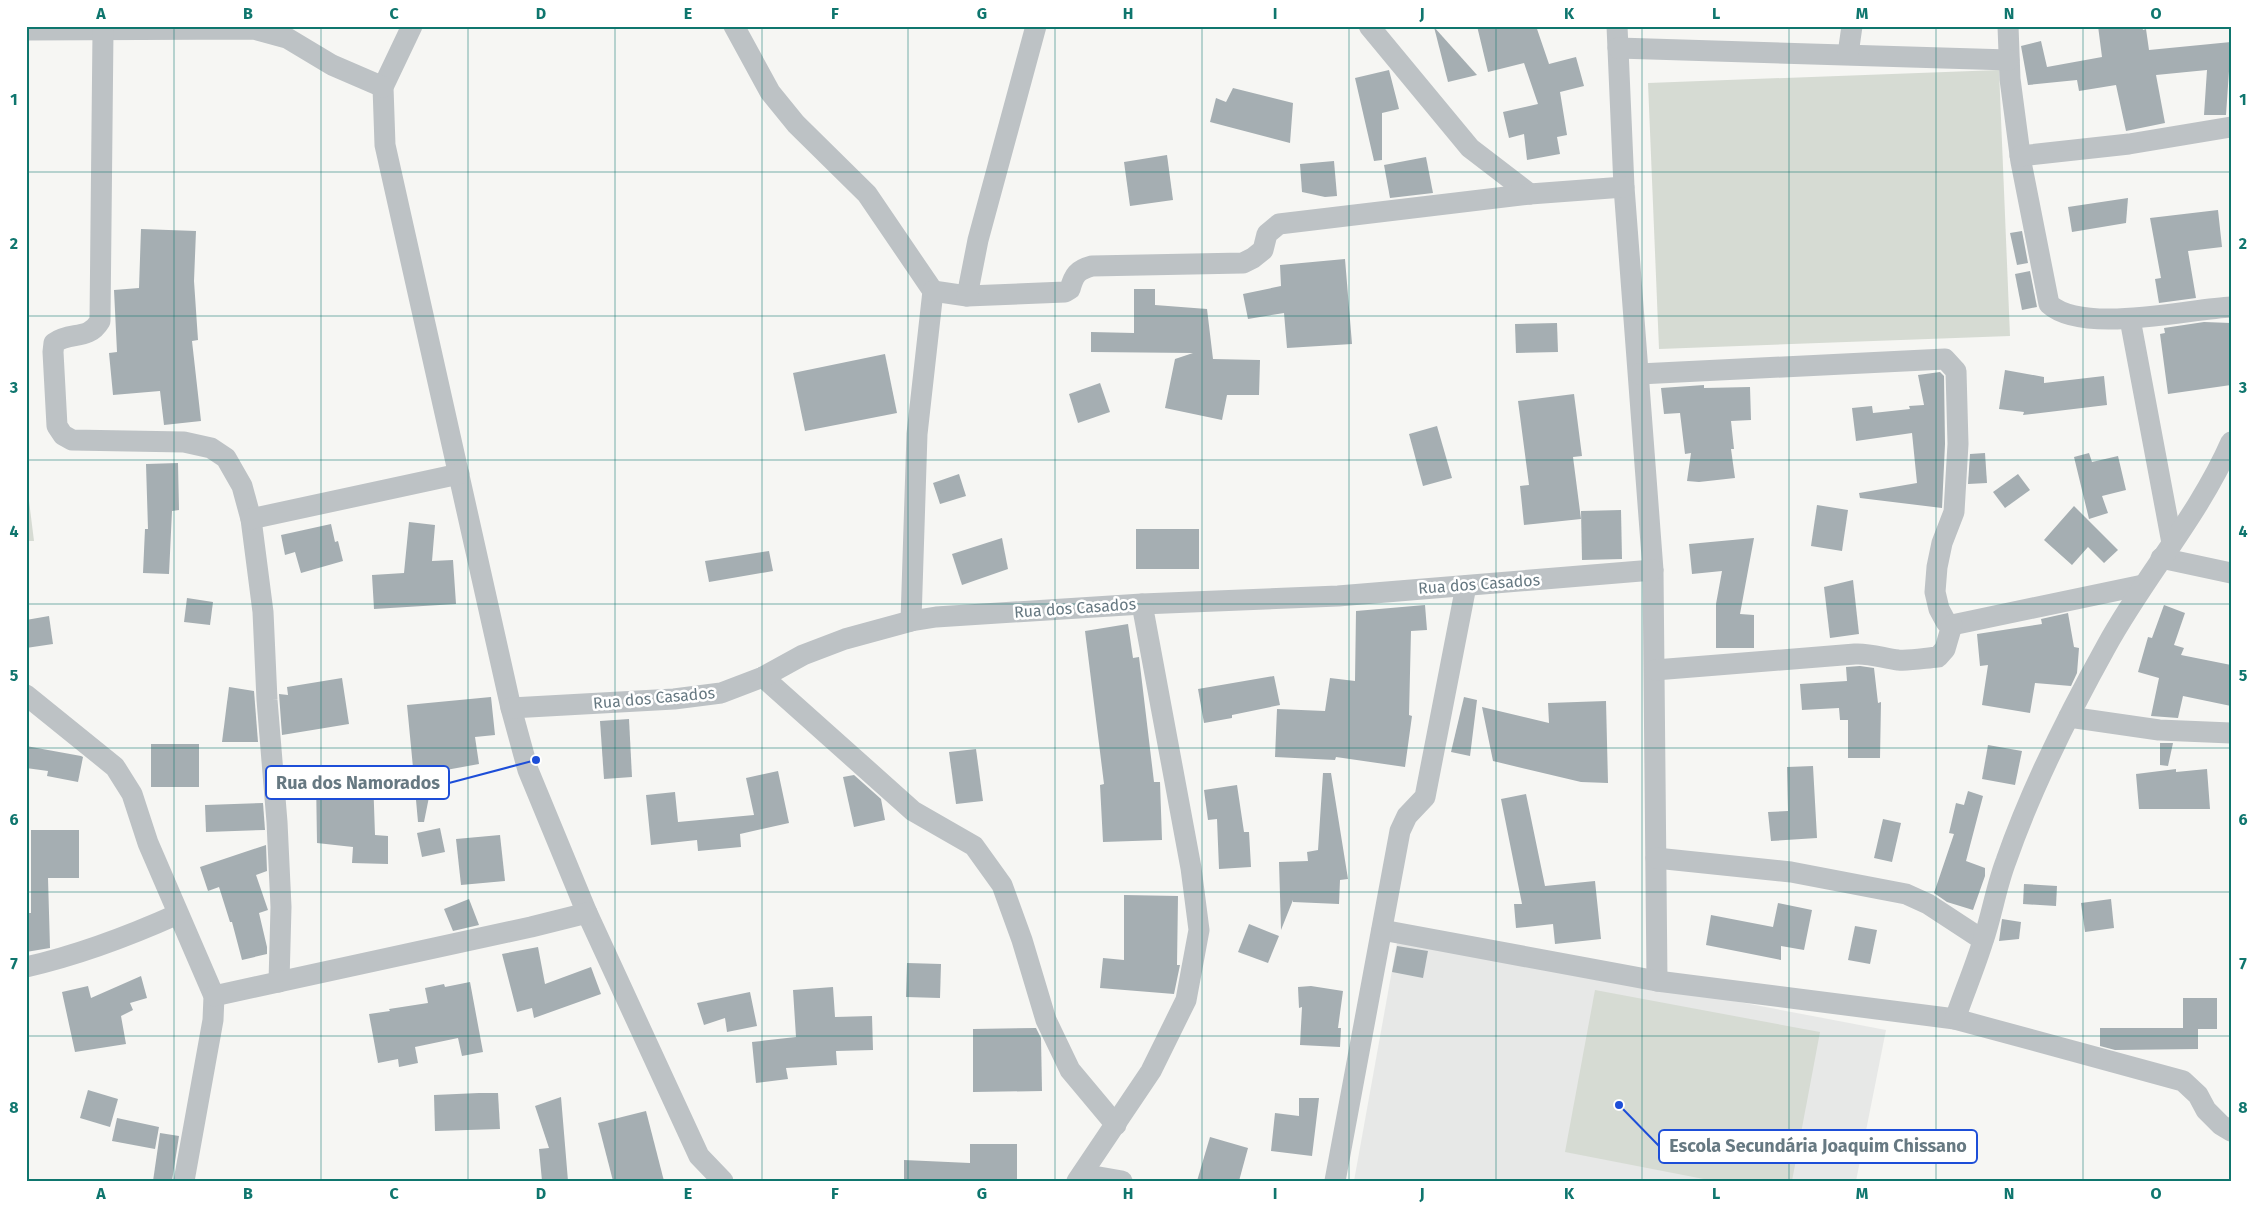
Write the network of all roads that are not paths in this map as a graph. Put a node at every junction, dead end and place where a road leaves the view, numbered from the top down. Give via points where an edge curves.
1 (412, 26) edge
2 (734, 26) edge
3 (1036, 26) edge
4 (1369, 26) edge
5 (1617, 26) edge
6 (1852, 26) edge
7 (2008, 26) edge
8 (26, 30) edge
9 (104, 31) junction
10 (1618, 48) junction
11 (1848, 54) junction
12 (2009, 60) junction
13 (384, 87) junction
14 (2231, 127) edge
15 (2020, 156) junction
16 (1624, 187) junction
17 (1530, 194) junction
18 (933, 291) junction
19 (967, 296) junction
20 (2231, 307) edge
21 (2130, 319) junction
22 (1639, 374) junction
23 (2231, 442) edge
24 (2224, 469) edge
25 (459, 474) junction
26 (251, 519) junction
27 (2166, 550) junction
28 (1653, 570) junction
29 (2231, 573) edge
30 (2143, 585) junction
31 (1466, 586) junction
32 (1142, 604) junction
33 (911, 621) junction
34 (1952, 625) junction
35 (1655, 670) junction
36 (763, 677) junction
37 (26, 695) edge
38 (511, 708) junction
39 (2069, 716) junction
40 (2231, 733) edge
41 (1656, 858) junction
42 (587, 913) junction
43 (178, 914) junction
44 (1382, 930) junction
45 (1984, 940) junction
46 (26, 967) edge
47 (279, 982) junction
48 (1657, 982) junction
49 (214, 996) junction
50 (1954, 1019) junction
51 (1116, 1125) junction
52 (2231, 1130) edge
53 (1080, 1177) edge
54 (184, 1181) edge
55 (722, 1181) edge
56 (1122, 1181) edge
57 (1335, 1181) edge

1 - 13 street
2 - 18 street via 770,92 796,124 867,194
3 - 19 street via 978,240
4 - 17 street via 1470,148
5 - 10 street
6 - 11 street
7 - 12 street
8 - 9 street
9 - 13 street via 254,29 287,38 332,65
9 - 26 street via 100,321 95,330 61,338 54,343 58,426 62,435 72,440 184,442 212,448 226,458 242,486
10 - 11 street
10 - 16 street
11 - 12 street
12 - 15 street
13 - 25 street via 385,145
14 - 15 street via 2129,144
15 - 21 street via 2049,304 2060,311 2084,317
16 - 17 street
16 - 22 street
17 - 19 street via 1279,224 1267,234 1263,250 1243,263 1092,266 1074,274 1070,289 1065,292
18 - 19 street
18 - 33 street via 917,434
20 - 21 street
21 - 27 street
22 - 28 street
22 - 34 street via 1945,359 1950,362 1956,371 1958,426 1954,512 1942,543 1935,592 1939,609 1946,622
23 - 24 street
24 - 27 street
25 - 26 street
25 - 38 street
26 - 47 street via 263,612 277,822 281,907
27 - 29 street
27 - 30 street
28 - 31 street, Rua dos Casados
28 - 35 street
30 - 34 street
30 - 39 street
31 - 32 street, Rua dos Casados via 1338,596
31 - 44 street via 1425,798 1407,816 1400,832
32 - 33 street, Rua dos Casados
32 - 51 street via 1192,868 1199,930 1186,1000 1151,1072
33 - 36 street, Rua dos Casados via 845,639 803,655
34 - 35 street via 1945,648 1938,656 1900,660 1855,654
35 - 41 street
36 - 38 street, Rua dos Casados via 722,693 674,699
36 - 51 street via 913,811 974,846 1002,885 1046,1020 1070,1070
37 - 43 street via 115,767 132,794 148,843
38 - 42 street via 528,770
39 - 40 street via 2158,730
39 - 45 street via 2005,862
41 - 45 street via 1791,872 1906,894 1928,904
41 - 48 street
42 - 47 street
42 - 55 street via 699,1156
43 - 46 street via 131,935
43 - 49 street
44 - 48 street
44 - 57 street
45 - 50 street
47 - 49 street
48 - 50 street
49 - 54 street via 213,1020
50 - 52 street via 2182,1081 2198,1094 2206,1110
51 - 53 street
53 - 56 street

